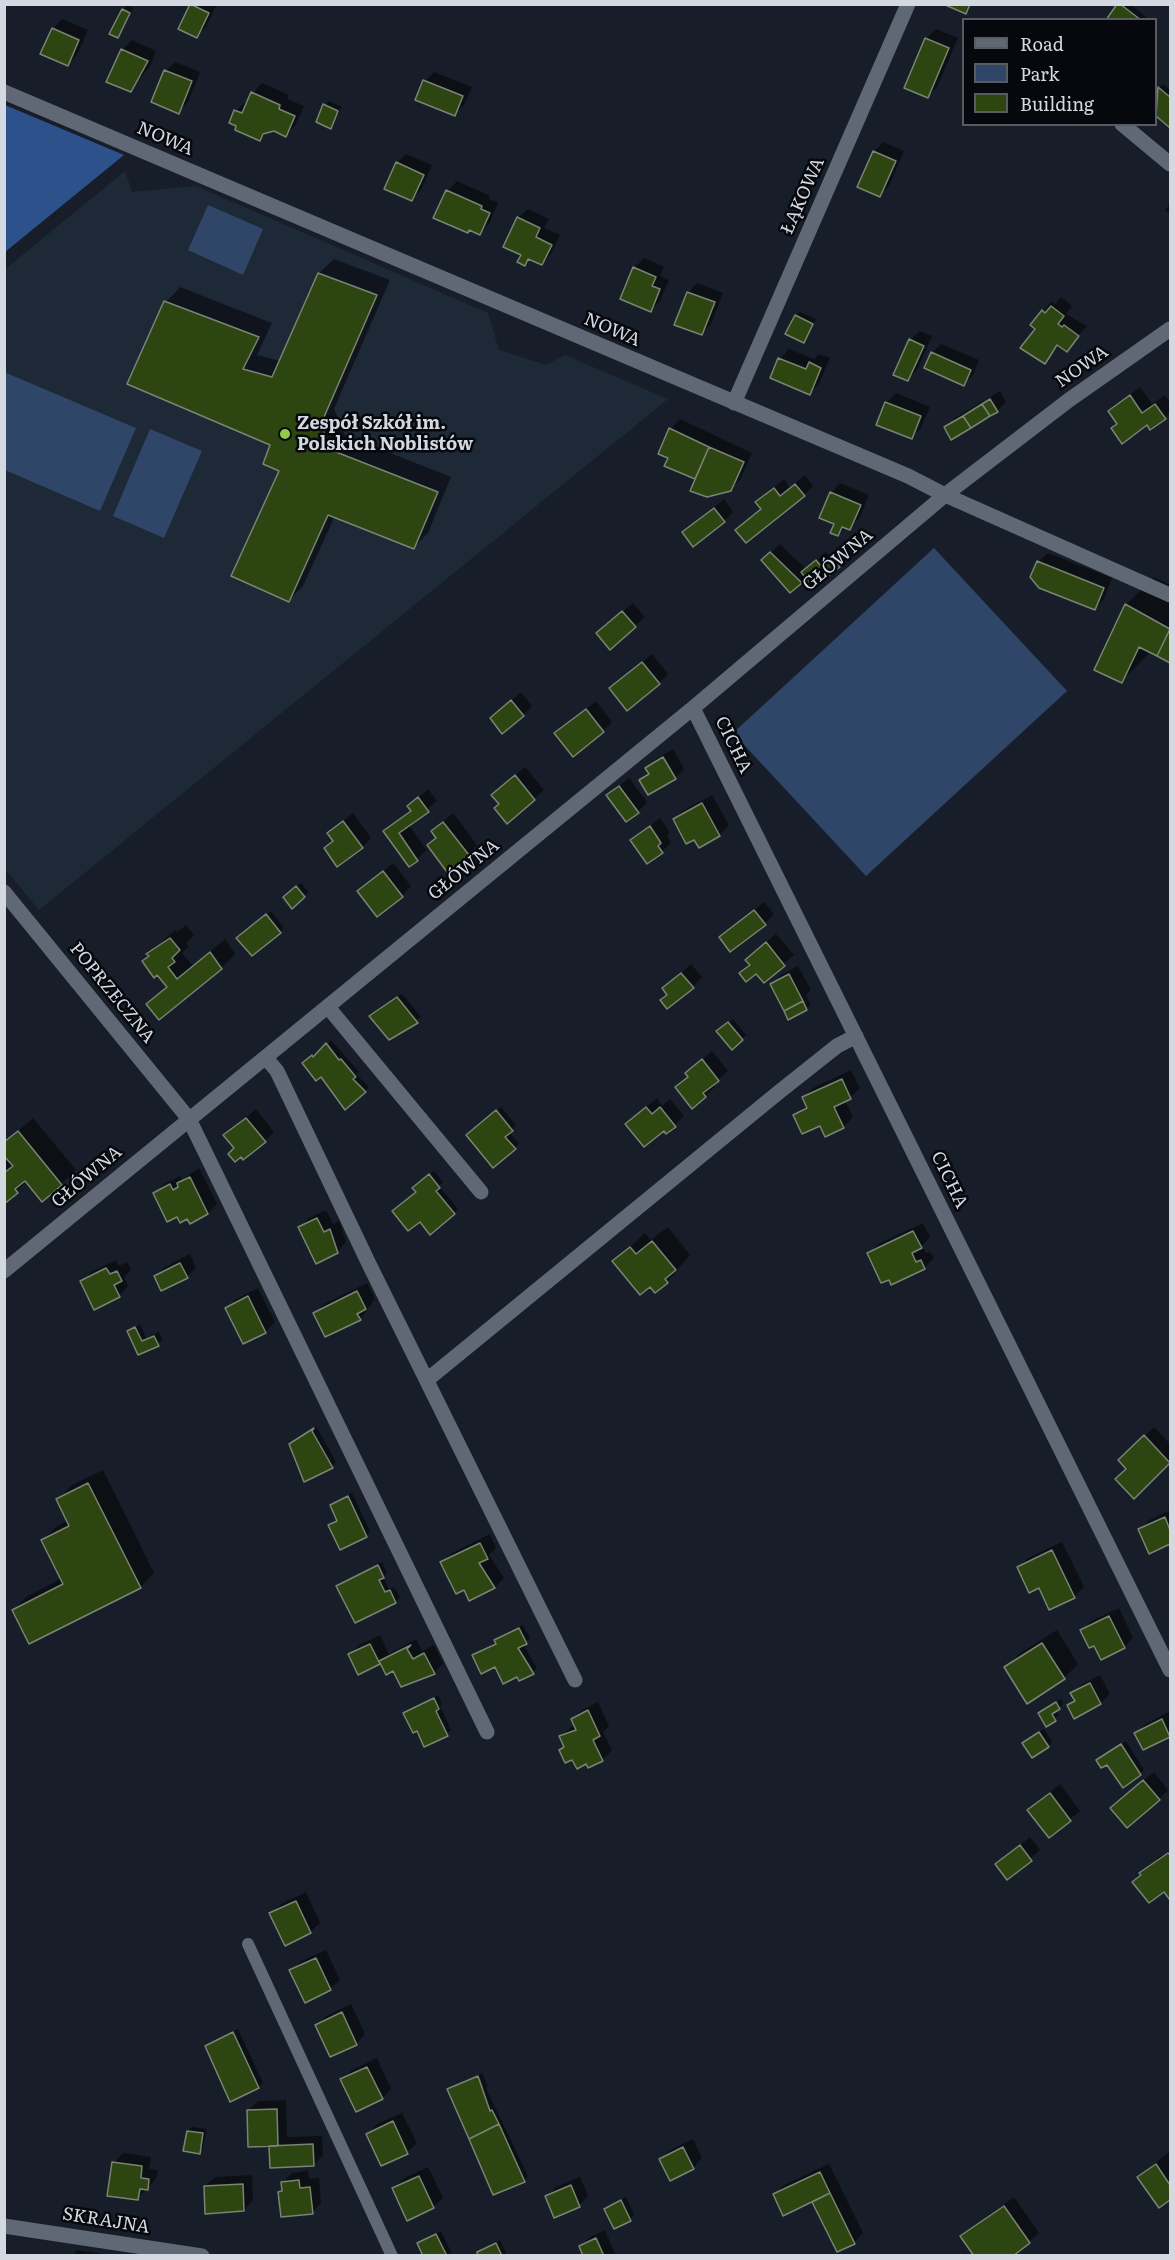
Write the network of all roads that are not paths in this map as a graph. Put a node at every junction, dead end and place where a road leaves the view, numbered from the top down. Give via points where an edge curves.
1 (909, 4) edge
2 (4, 92) edge
3 (1124, 126) edge
4 (1170, 164) edge
5 (1170, 329) edge
6 (734, 403) junction
7 (945, 495) junction
8 (1170, 595) edge
9 (693, 708) junction
10 (4, 892) edge
11 (328, 1007) junction
12 (856, 1036) junction
13 (266, 1058) junction
14 (189, 1119) junction
15 (482, 1192) dead end
16 (4, 1271) edge
17 (427, 1380) junction
18 (1170, 1670) edge
19 (575, 1680) dead end
20 (488, 1732) dead end
21 (248, 1944) dead end
22 (4, 2226) edge
23 (202, 2256) edge
24 (392, 2256) edge

1 - 6 street, ŁĄKOWA
2 - 6 street, NOWA
3 - 4 street
5 - 7 street, NOWA
6 - 7 street, NOWA
7 - 8 street
7 - 9 street, GŁÓWNA
9 - 11 street, GŁÓWNA
9 - 12 street, CICHA
10 - 14 street, POPRZECZNA
11 - 13 street, GŁÓWNA
11 - 15 street
12 - 17 street via 837,1046
12 - 18 street, CICHA
13 - 14 street, GŁÓWNA
13 - 17 street via 277,1071
14 - 16 street, GŁÓWNA
14 - 20 street, POPRZECZNA
17 - 19 street
21 - 24 lane
22 - 23 street, SKRAJNA

